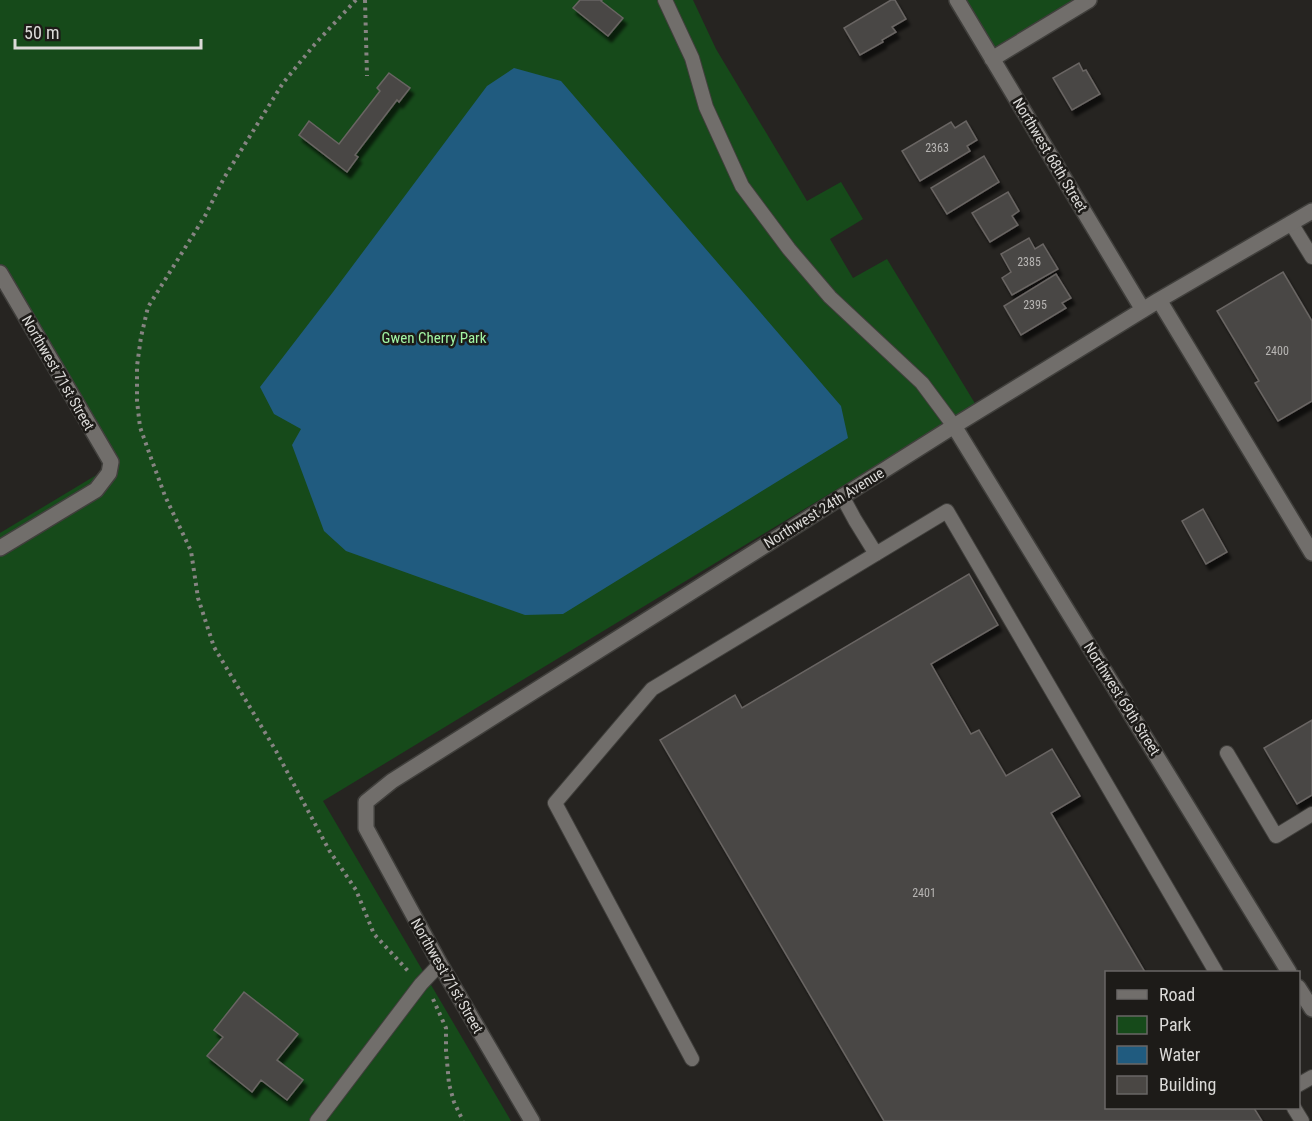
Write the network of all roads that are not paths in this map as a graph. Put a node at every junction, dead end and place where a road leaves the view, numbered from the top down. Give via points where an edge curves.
1 (665, 0) edge
2 (957, 0) edge
3 (1089, 0) edge
4 (992, 59) junction
5 (1312, 211) edge
6 (1291, 223) junction
7 (1312, 257) edge
8 (0, 273) edge
9 (1159, 300) junction
10 (1143, 310) junction
11 (954, 426) junction
12 (842, 496) junction
13 (0, 548) edge
14 (1312, 553) edge
15 (876, 554) junction
16 (1227, 753) dead end
17 (1312, 814) edge
18 (366, 828) joint
19 (440, 964) junction
20 (1215, 971) edge
21 (1288, 971) edge
22 (1300, 989) edge
23 (1312, 1009) edge
24 (692, 1059) dead end
25 (317, 1121) edge
26 (532, 1121) edge

1 - 11 lane via 692,58 706,107 742,186 830,297 922,383
2 - 4 street, Northwest 68th Street
3 - 4 street
4 - 10 street, Northwest 68th Street
5 - 6 street, Northwest 24th Avenue
6 - 7 lane
6 - 9 street, Northwest 24th Avenue
8 - 13 street, Northwest 71st Street via 111,462 109,474 96,490
9 - 10 street, Northwest 24th Avenue
9 - 14 street
10 - 11 street, Northwest 24th Avenue
11 - 12 street, Northwest 24th Avenue
11 - 21 street, Northwest 69th Street
12 - 15 lane
12 - 18 street, Northwest 24th Avenue via 392,781 366,802
15 - 20 lane via 947,511
15 - 24 lane via 652,688 555,803
16 - 17 lane via 1276,836
18 - 19 street, Northwest 71st Street
19 - 25 lane
19 - 26 street, Northwest 71st Street
22 - 23 street

